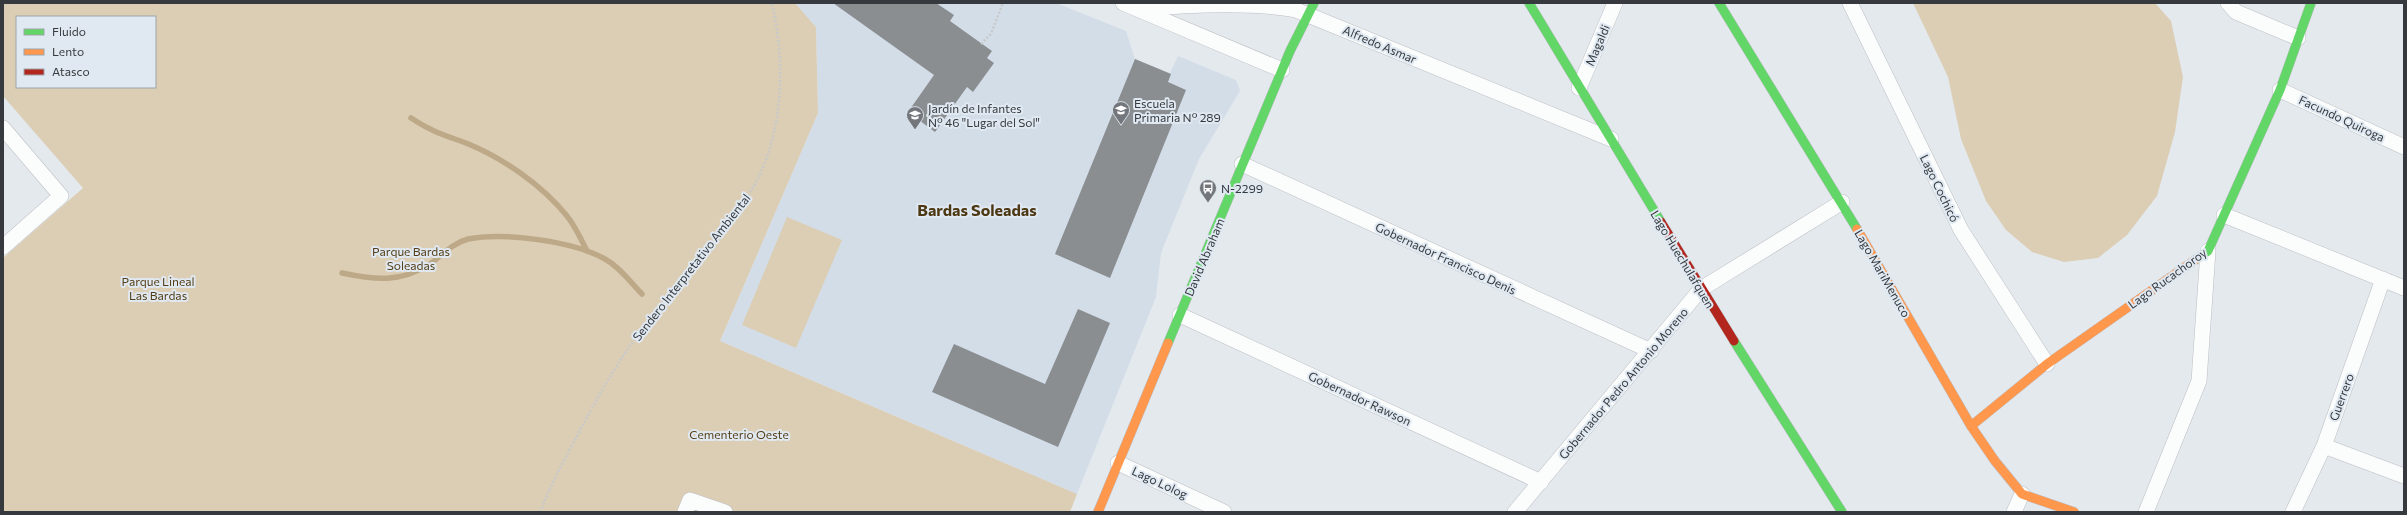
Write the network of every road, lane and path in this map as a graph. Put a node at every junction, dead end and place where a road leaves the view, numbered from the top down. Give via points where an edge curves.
1 (772, 3) edge
2 (1003, 3) edge
3 (1123, 3) edge
4 (1530, 3) edge
5 (1615, 3) edge
6 (1720, 3) edge
7 (1850, 3) edge
8 (2228, 3) edge
9 (2311, 3) edge
10 (1311, 8) edge
11 (1138, 9) junction
12 (2298, 38) junction
13 (981, 44) dead end
14 (1282, 70) junction
15 (1579, 88) junction
16 (2280, 90) junction
17 (3, 128) edge
18 (1611, 139) junction
19 (2404, 147) edge
20 (1242, 164) junction
21 (1842, 202) junction
22 (2224, 215) junction
23 (3, 247) edge
24 (2208, 251) junction
25 (2383, 279) junction
26 (2404, 288) edge
27 (1701, 289) junction
28 (1180, 315) junction
29 (1651, 351) junction
30 (2047, 364) junction
31 (1971, 426) junction
32 (2324, 446) junction
33 (1118, 463) junction
34 (2404, 476) edge
35 (1541, 482) junction
36 (2022, 494) junction
37 (540, 512) edge
38 (685, 512) edge
39 (725, 512) edge
40 (1098, 512) edge
41 (1224, 512) edge
42 (1515, 512) edge
43 (1842, 512) edge
44 (2014, 512) edge
45 (2074, 512) edge
46 (2146, 512) edge
47 (2293, 512) edge

1 - 37 path, Sendero Interpretativo Ambiental via 779,51 779,90 767,154 757,180 743,204 652,317 612,373 561,467
2 - 13 path via 991,34
3 - 11 street, Alfredo Asmar
4 - 15 street, Lago Huechulafquen
5 - 15 street, Magaldi
6 - 21 street, Lago MariMenuco
7 - 30 street, Lago Cochicó via 1961,230
8 - 12 street via 2236,12
9 - 12 street, Lago Rucachoroy
10 - 11 street, Alfredo Asmar via 1187,5
10 - 14 street, David Abraham
10 - 18 street, Alfredo Asmar
11 - 14 street, Alfredo Asmar
12 - 16 street, Lago Rucachoroy
14 - 20 street, David Abraham
15 - 18 street, Lago Huechulafquen
16 - 19 street, Facundo Quiroga
16 - 22 street, Lago Rucachoroy
17 - 23 street via 62,196
18 - 27 street, Lago Huechulafquen
20 - 28 street, David Abraham
20 - 29 street, Gobernador Francisco Denis
21 - 27 street, Gobernador Pedro Antonio Moreno
21 - 31 street, Lago MariMenuco
22 - 24 street, Lago Rucachoroy
22 - 25 street
24 - 30 street, Lago Rucachoroy
24 - 46 street via 2199,381
25 - 26 street
25 - 32 street, Guerrero
27 - 29 street, Gobernador Pedro Antonio Moreno
27 - 43 street, Lago Huechulafquen
28 - 33 street, David Abraham
28 - 35 street, Gobernador Rawson
29 - 35 street, Gobernador Pedro Antonio Moreno
30 - 31 street, Lago Rucachoroy
31 - 36 street, Lago MariMenuco
32 - 34 street
32 - 47 street, Guerrero
33 - 40 street, David Abraham
33 - 41 street, Lago Lolog
35 - 42 street, Gobernador Pedro Antonio Moreno
36 - 44 street
36 - 45 street
38 - 39 street via 690,500

